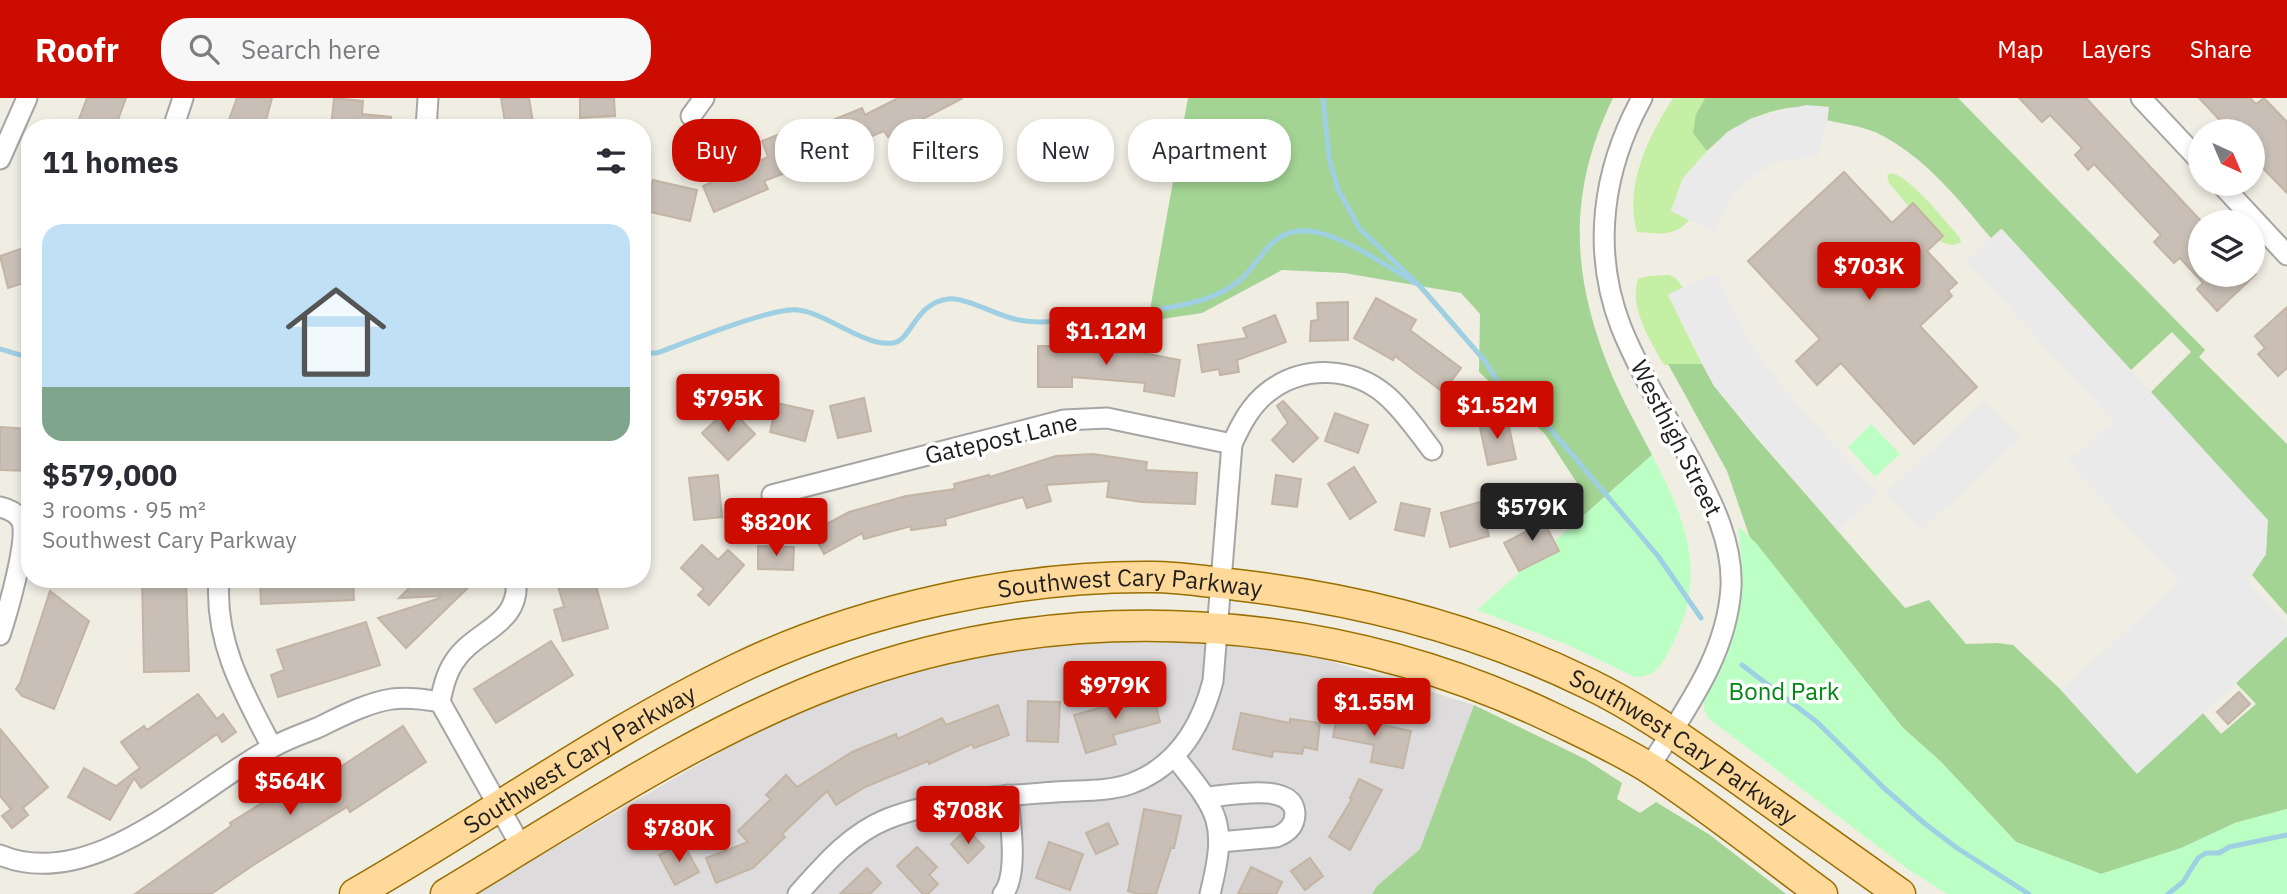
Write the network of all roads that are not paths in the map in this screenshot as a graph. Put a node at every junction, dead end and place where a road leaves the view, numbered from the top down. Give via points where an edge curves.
1 (27, 98) edge
2 (183, 98) edge
3 (428, 98) edge
4 (704, 98) edge
5 (1642, 98) edge
6 (2141, 98) edge
7 (691, 116) dead end
8 (176, 119) edge
9 (427, 119) edge
10 (2188, 148) edge
11 (0, 159) edge
12 (2232, 196) edge
13 (2287, 255) edge
14 (1232, 444) junction
15 (1432, 450) dead end
16 (772, 495) dead end
17 (0, 507) edge
18 (21, 521) edge
19 (21, 544) edge
20 (1223, 584) junction
21 (218, 588) edge
22 (517, 588) edge
23 (3, 613) edge
24 (1219, 627) junction
25 (0, 635) edge
26 (440, 702) junction
27 (1671, 732) junction
28 (272, 747) junction
29 (1174, 756) junction
30 (1649, 768) junction
31 (1008, 795) junction
32 (1207, 797) junction
33 (500, 806) junction
34 (1219, 842) junction
35 (522, 848) junction
36 (0, 855) edge
37 (355, 894) edge
38 (446, 894) edge
39 (798, 894) edge
40 (1003, 894) edge
41 (1210, 894) edge
42 (1822, 894) edge
43 (1900, 894) edge

1 - 11 street
2 - 8 street
3 - 9 street
4 - 7 street
5 - 27 street, Westhigh Street via 1609,181 1605,260 1610,291 1632,350 1713,503 1728,547 1731,587 1723,636
6 - 10 street
12 - 13 street
14 - 15 street via 1244,419 1269,391 1301,376 1335,372 1363,380 1388,396
14 - 16 street, Gatepost Lane via 1107,418 1064,420
14 - 20 street
17 - 18 street
19 - 23 street
20 - 24 street
20 - 27 main road, Southwest Cary Parkway via 1345,602 1493,643 1591,685
20 - 33 main road, Southwest Cary Parkway via 1155,577 1085,579 965,596 866,620 738,668
21 - 28 street via 229,663
22 - 26 street via 510,611 499,624 455,660
23 - 25 street
24 - 29 street via 1206,707
24 - 30 main road, Southwest Cary Parkway via 1370,653 1462,679 1514,699
24 - 35 main road, Southwest Cary Parkway via 1067,628 970,642 875,668 758,714 677,755
26 - 28 street via 390,699
26 - 33 street
27 - 30 street, Westhigh Street
27 - 43 main road, Southwest Cary Parkway
28 - 36 street via 135,842 103,858 56,870 12,862
29 - 31 street via 1129,784
29 - 32 street
30 - 42 main road, Southwest Cary Parkway
31 - 39 street via 925,807 889,818 831,858
31 - 40 street via 1012,861
32 - 34 street
32 - 34 street via 1274,792 1293,804 1295,815 1284,834
33 - 35 street
33 - 37 main road, Southwest Cary Parkway
34 - 41 street
35 - 38 main road, Southwest Cary Parkway

